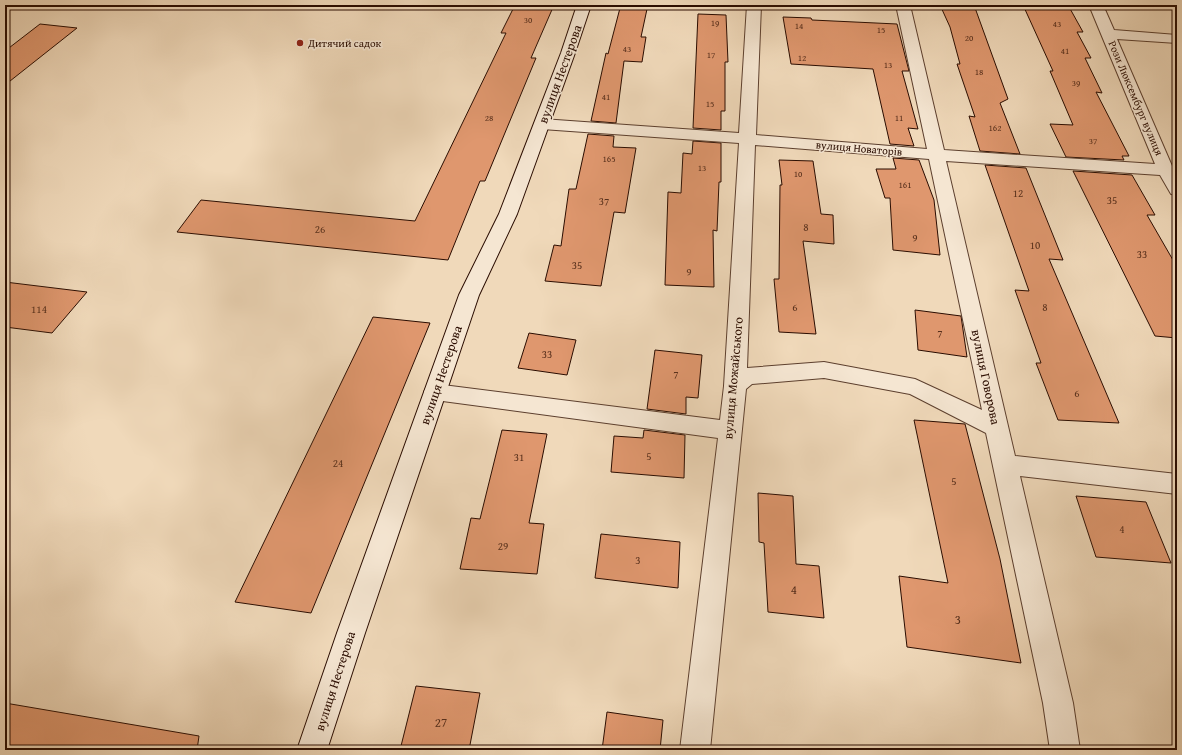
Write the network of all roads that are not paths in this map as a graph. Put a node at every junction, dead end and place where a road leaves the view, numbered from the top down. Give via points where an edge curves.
1 (584, 5) edge
2 (754, 5) edge
3 (903, 5) edge
4 (1096, 5) edge
5 (1109, 34) junction
6 (1177, 39) edge
7 (542, 124) junction
8 (748, 139) junction
9 (937, 155) junction
10 (1172, 171) edge
11 (1177, 190) edge
12 (735, 386) junction
13 (435, 392) junction
14 (997, 428) junction
15 (729, 430) junction
16 (1006, 466) junction
17 (1177, 484) edge
18 (312, 750) edge
19 (695, 750) edge
20 (1065, 750) edge

1 - 7 street, вулиця Нестерова
2 - 8 street, вулиця Можайського
3 - 9 street, вулиця Говорова
4 - 5 street, Рози Люксембург вулиця
5 - 6 street
5 - 10 street, Рози Люксембург вулиця
7 - 8 street, вулиця Новаторів
7 - 13 street, вулиця Нестерова via 508,214 469,295
8 - 9 street, вулиця Новаторів
8 - 12 street, вулиця Можайського
9 - 10 street, вулиця Новаторів
9 - 14 street, вулиця Говорова
10 - 11 street, Рози Люксембург вулиця
12 - 14 street via 747,376 824,370 915,387
12 - 15 street, вулиця Можайського
13 - 15 street
13 - 18 street, вулиця Нестерова
14 - 16 street, вулиця Говорова
15 - 19 street, вулиця Можайського
16 - 17 street
16 - 20 street, вулиця Говорова via 1058,703

